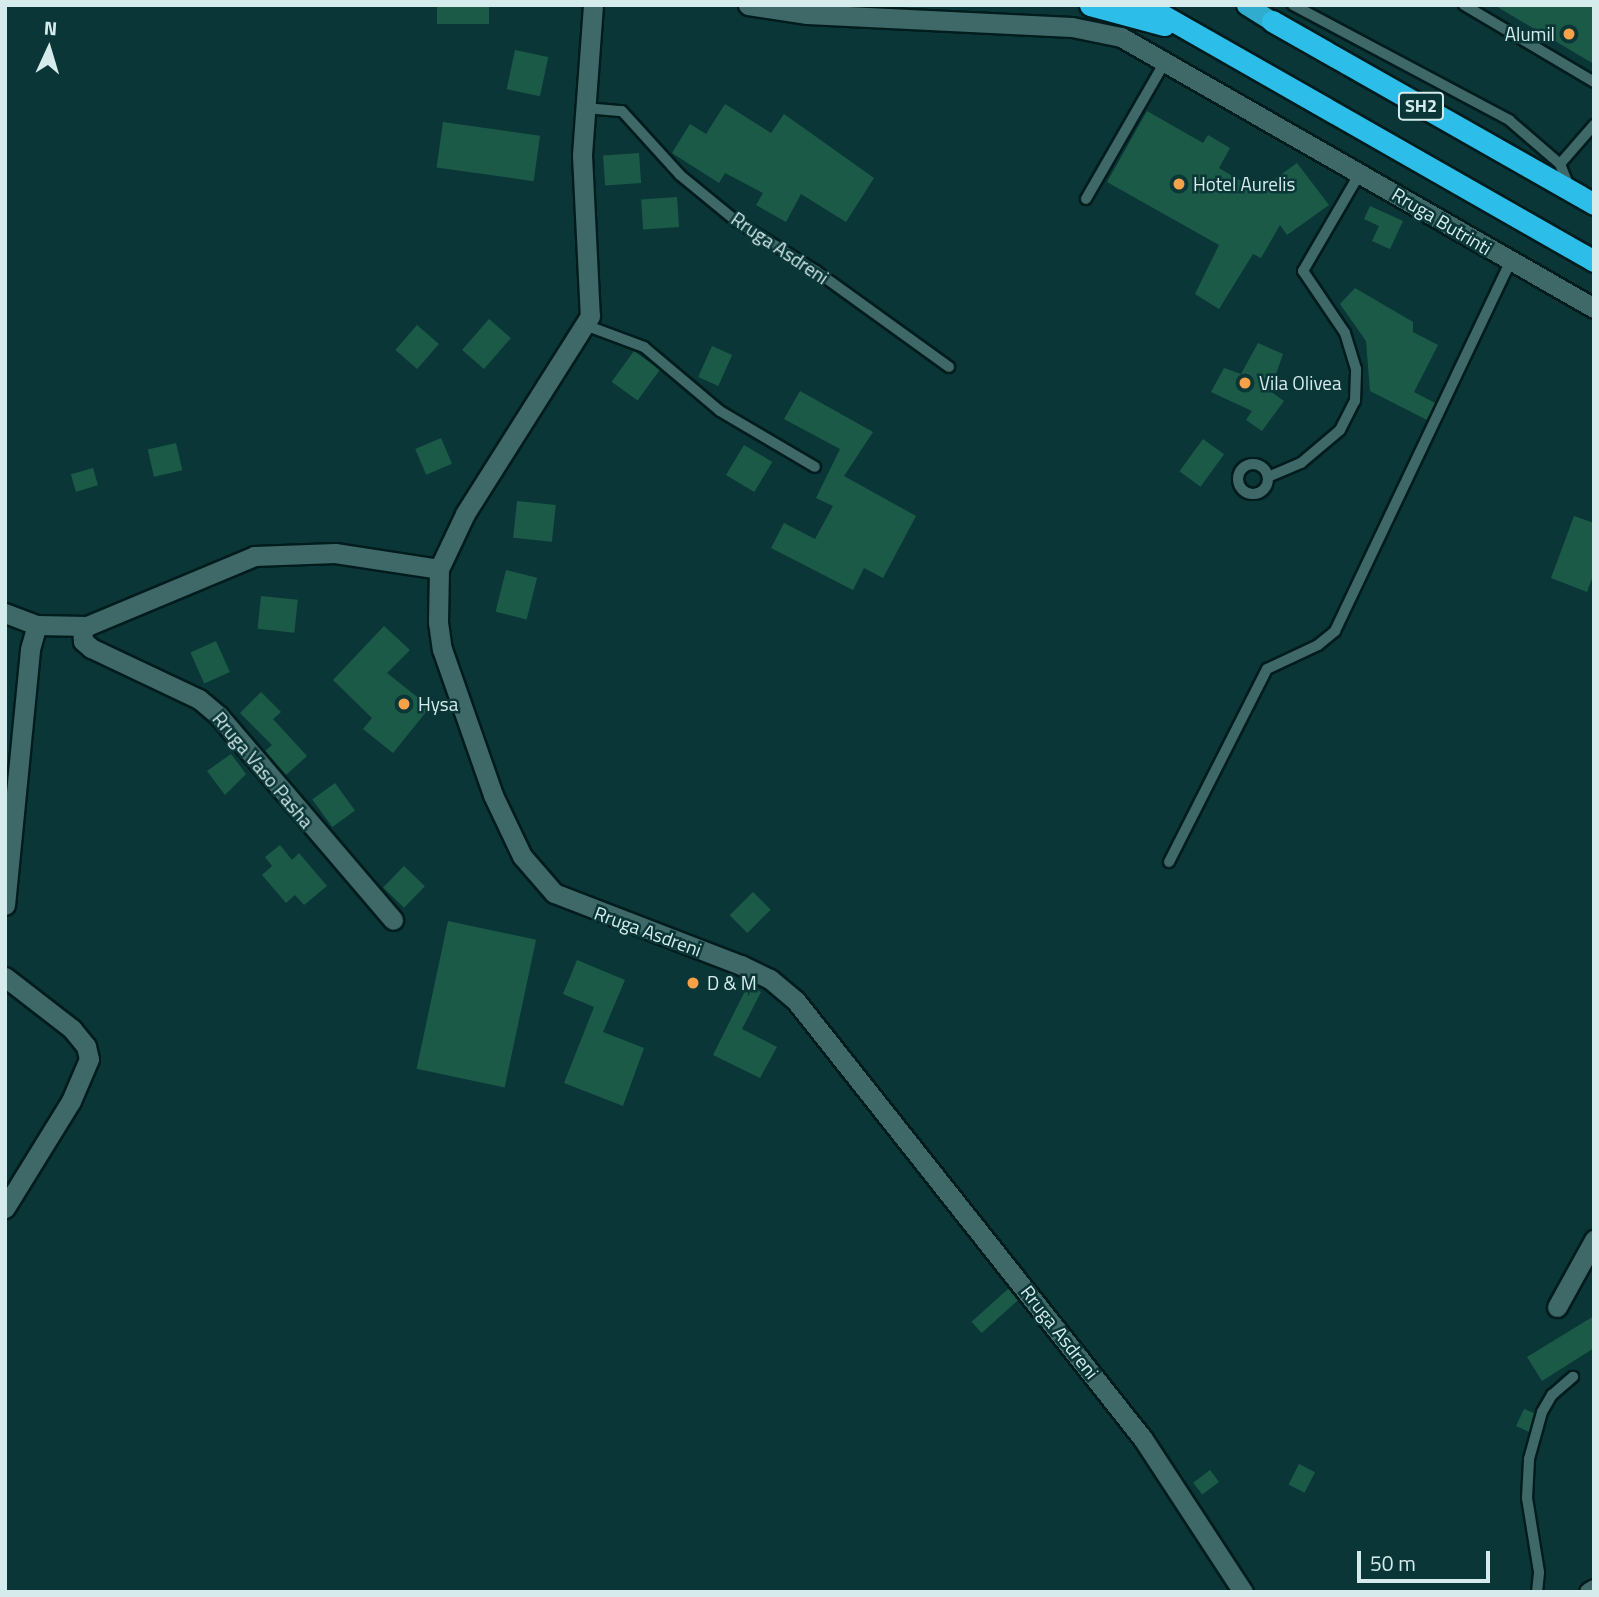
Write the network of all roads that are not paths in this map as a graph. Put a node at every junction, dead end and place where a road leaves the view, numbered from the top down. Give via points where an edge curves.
1 (593, 5) edge
2 (748, 5) edge
3 (1090, 5) edge
4 (1145, 5) edge
5 (1246, 5) edge
6 (1293, 5) edge
7 (1464, 5) edge
8 (1124, 14) junction
9 (1272, 20) joint
10 (1190, 32) junction
11 (1121, 37) junction
12 (1166, 59) junction
13 (1594, 82) edge
14 (584, 108) junction
15 (1594, 125) edge
16 (1560, 164) junction
17 (1360, 172) junction
18 (1571, 191) junction
19 (1594, 195) edge
20 (1086, 199) dead end
21 (1594, 204) edge
22 (1511, 261) junction
23 (1594, 261) edge
24 (1594, 308) edge
25 (585, 325) junction
26 (949, 367) dead end
27 (815, 467) dead end
28 (1268, 477) dead end
29 (439, 569) junction
30 (5, 613) edge
31 (37, 625) junction
32 (82, 627) junction
33 (1169, 862) dead end
34 (5, 905) edge
35 (393, 920) dead end
36 (5, 977) edge
37 (5, 1208) edge
38 (1594, 1240) edge
39 (1557, 1307) dead end
40 (1573, 1377) dead end
41 (1594, 1589) edge
42 (1243, 1592) edge
43 (1537, 1592) edge
44 (1589, 1592) edge

1 - 14 street, Rruga Asdreni
2 - 11 street, Rruga Butrinti via 807,14 1072,27
3 - 8 highway
4 - 10 highway, SH2
5 - 9 highway, SH2
6 - 16 lane via 1509,120
7 - 13 lane
8 - 10 highway
8 - 11 street
9 - 18 highway, SH2
10 - 23 highway, SH2
11 - 12 street, Rruga Butrinti
12 - 17 street, Rruga Butrinti
12 - 20 lane
14 - 25 street, Rruga Asdreni via 583,169 592,299
14 - 26 lane, Rruga Asdreni via 621,111 680,175 736,221 816,271
15 - 16 lane
16 - 18 lane
17 - 22 street, Rruga Butrinti
17 - 28 lane via 1303,271 1345,333 1356,369 1355,401 1340,430 1301,463
18 - 19 lane
18 - 21 highway, SH2
22 - 24 street, Rruga Butrinti
22 - 33 lane via 1335,631 1318,645 1267,669
25 - 27 lane via 644,347 720,411
25 - 29 street, Rruga Asdreni via 465,514
29 - 32 street via 335,553 254,556
29 - 42 street, Rruga Asdreni via 438,622 453,683 493,795 522,856 539,879 554,893 584,908 741,965 770,979 796,1001 1143,1439
30 - 31 street
31 - 32 street
31 - 34 street via 30,649
32 - 35 street, Rruga Vaso Pasha via 83,641 91,648 199,699 219,716
36 - 37 street via 72,1029 86,1046 89,1059 71,1101
38 - 39 street
40 - 43 lane via 1552,1395 1542,1412 1529,1459 1527,1498 1539,1572
41 - 44 street

